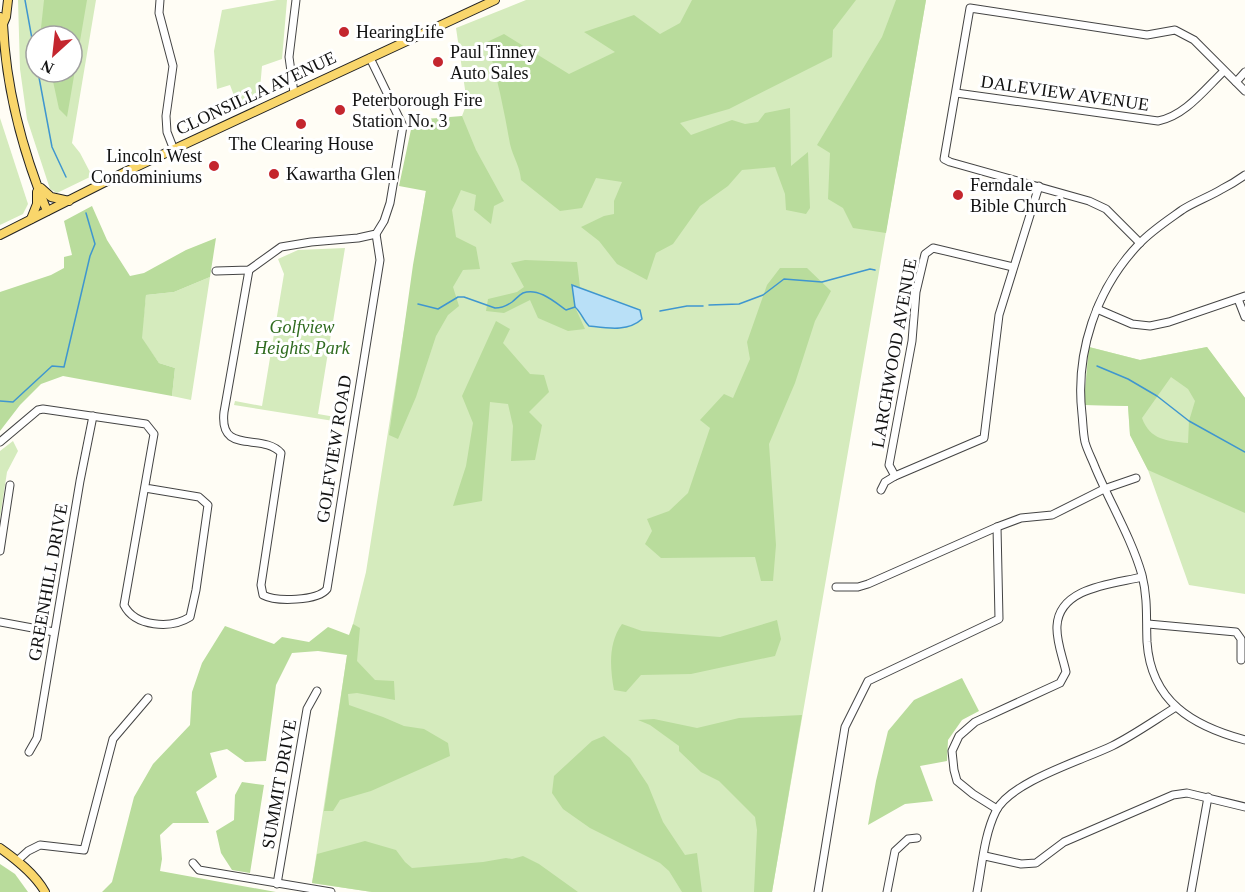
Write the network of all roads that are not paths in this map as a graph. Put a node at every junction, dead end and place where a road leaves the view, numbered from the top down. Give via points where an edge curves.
1 (8, 0) edge
2 (160, 0) edge
3 (296, 0) edge
4 (495, 0) edge
5 (1, 20) edge
6 (370, 58) junction
7 (1224, 71) junction
8 (1245, 72) edge
9 (1236, 82) junction
10 (1245, 91) edge
11 (294, 93) junction
12 (956, 93) junction
13 (174, 150) junction
14 (1245, 175) edge
15 (36, 182) junction
16 (1039, 186) junction
17 (69, 201) junction
18 (47, 211) junction
19 (31, 219) junction
20 (376, 234) junction
21 (0, 235) edge
22 (1140, 243) junction
23 (1013, 267) junction
24 (249, 270) junction
25 (216, 271) dead end
26 (1242, 298) edge
27 (1097, 309) junction
28 (1245, 317) edge
29 (93, 416) junction
30 (0, 442) edge
31 (895, 476) junction
32 (1136, 478) dead end
33 (10, 485) dead end
34 (145, 488) junction
35 (1104, 489) junction
36 (881, 490) dead end
37 (997, 527) junction
38 (0, 551) edge
39 (1142, 578) junction
40 (836, 587) dead end
41 (0, 622) edge
42 (1148, 624) junction
43 (54, 632) junction
44 (1241, 660) dead end
45 (317, 691) dead end
46 (148, 698) dead end
47 (1176, 707) junction
48 (1245, 740) edge
49 (29, 752) dead end
50 (1208, 797) junction
51 (1245, 807) edge
52 (997, 808) junction
53 (917, 838) dead end
54 (0, 848) edge
55 (985, 856) junction
56 (17, 861) junction
57 (193, 863) dead end
58 (277, 884) junction
59 (45, 892) edge
60 (331, 892) edge
61 (818, 892) edge
62 (887, 892) edge
63 (977, 892) edge
64 (1191, 892) edge

1 - 5 main road via 6,17
2 - 13 street via 159,13 173,66 166,116
3 - 11 street via 289,57
4 - 6 main road, CLONSILLA AVENUE
5 - 15 main road via 11,101
6 - 11 main road, CLONSILLA AVENUE
6 - 20 street via 403,126 390,203
7 - 9 street
7 - 12 street, DALEVIEW AVENUE via 1179,113 1158,121
7 - 12 street via 1194,40 1174,30 1148,34 970,8
8 - 9 street
9 - 10 street
11 - 13 main road, CLONSILLA AVENUE
12 - 16 street via 944,159
13 - 17 main road, CLONSILLA AVENUE
14 - 22 street via 1185,208
15 - 17 main road via 47,195
15 - 18 main road
15 - 19 main road via 38,204
16 - 22 street via 1106,209
16 - 23 street
17 - 18 main road, CLONSILLA AVENUE
18 - 19 main road, CLONSILLA AVENUE
19 - 21 main road, CLONSILLA AVENUE
20 - 24 street via 281,247
20 - 24 street, GOLFVIEW ROAD via 380,260 327,589 321,595 279,599 263,595 261,585 281,453 275,447 236,439 224,430
22 - 27 street via 1117,271
23 - 31 street via 999,315 984,438
23 - 31 street, LARCHWOOD AVENUE via 933,248 925,254 889,465
24 - 25 street
26 - 27 street via 1150,326 1132,324
26 - 28 street
27 - 35 street via 1083,351 1079,390 1085,441
29 - 30 street via 38,410
29 - 34 street via 146,424 154,434
29 - 43 street, GREENHILL DRIVE
31 - 36 street
32 - 35 street
33 - 38 street
34 - 34 street via 124,605 128,614 138,620 174,625 189,617 208,506 199,497
35 - 37 street via 1052,515 1021,518
35 - 39 street via 1134,550
37 - 40 street via 868,584
37 - 61 street via 999,619 868,681 856,703 845,727
39 - 42 street
39 - 52 street via 1087,590 1072,598 1056,625 1066,672 1060,683 975,722 959,736 952,752 957,781
41 - 43 street
42 - 44 street via 1236,632 1241,639
42 - 47 street via 1151,664 1158,684
43 - 49 street, GREENHILL DRIVE via 37,738
45 - 58 street, SUMMIT DRIVE via 307,709
46 - 56 street via 113,740 84,850 40,845
47 - 48 street via 1197,723
47 - 52 street via 1112,746 1031,782
50 - 51 street
50 - 55 street via 1173,795 1064,842 1036,863 1021,864
50 - 64 street
52 - 55 street
53 - 62 street via 908,839 895,850
54 - 56 main road
55 - 63 street
56 - 59 main road
57 - 58 street via 199,870
58 - 60 street

